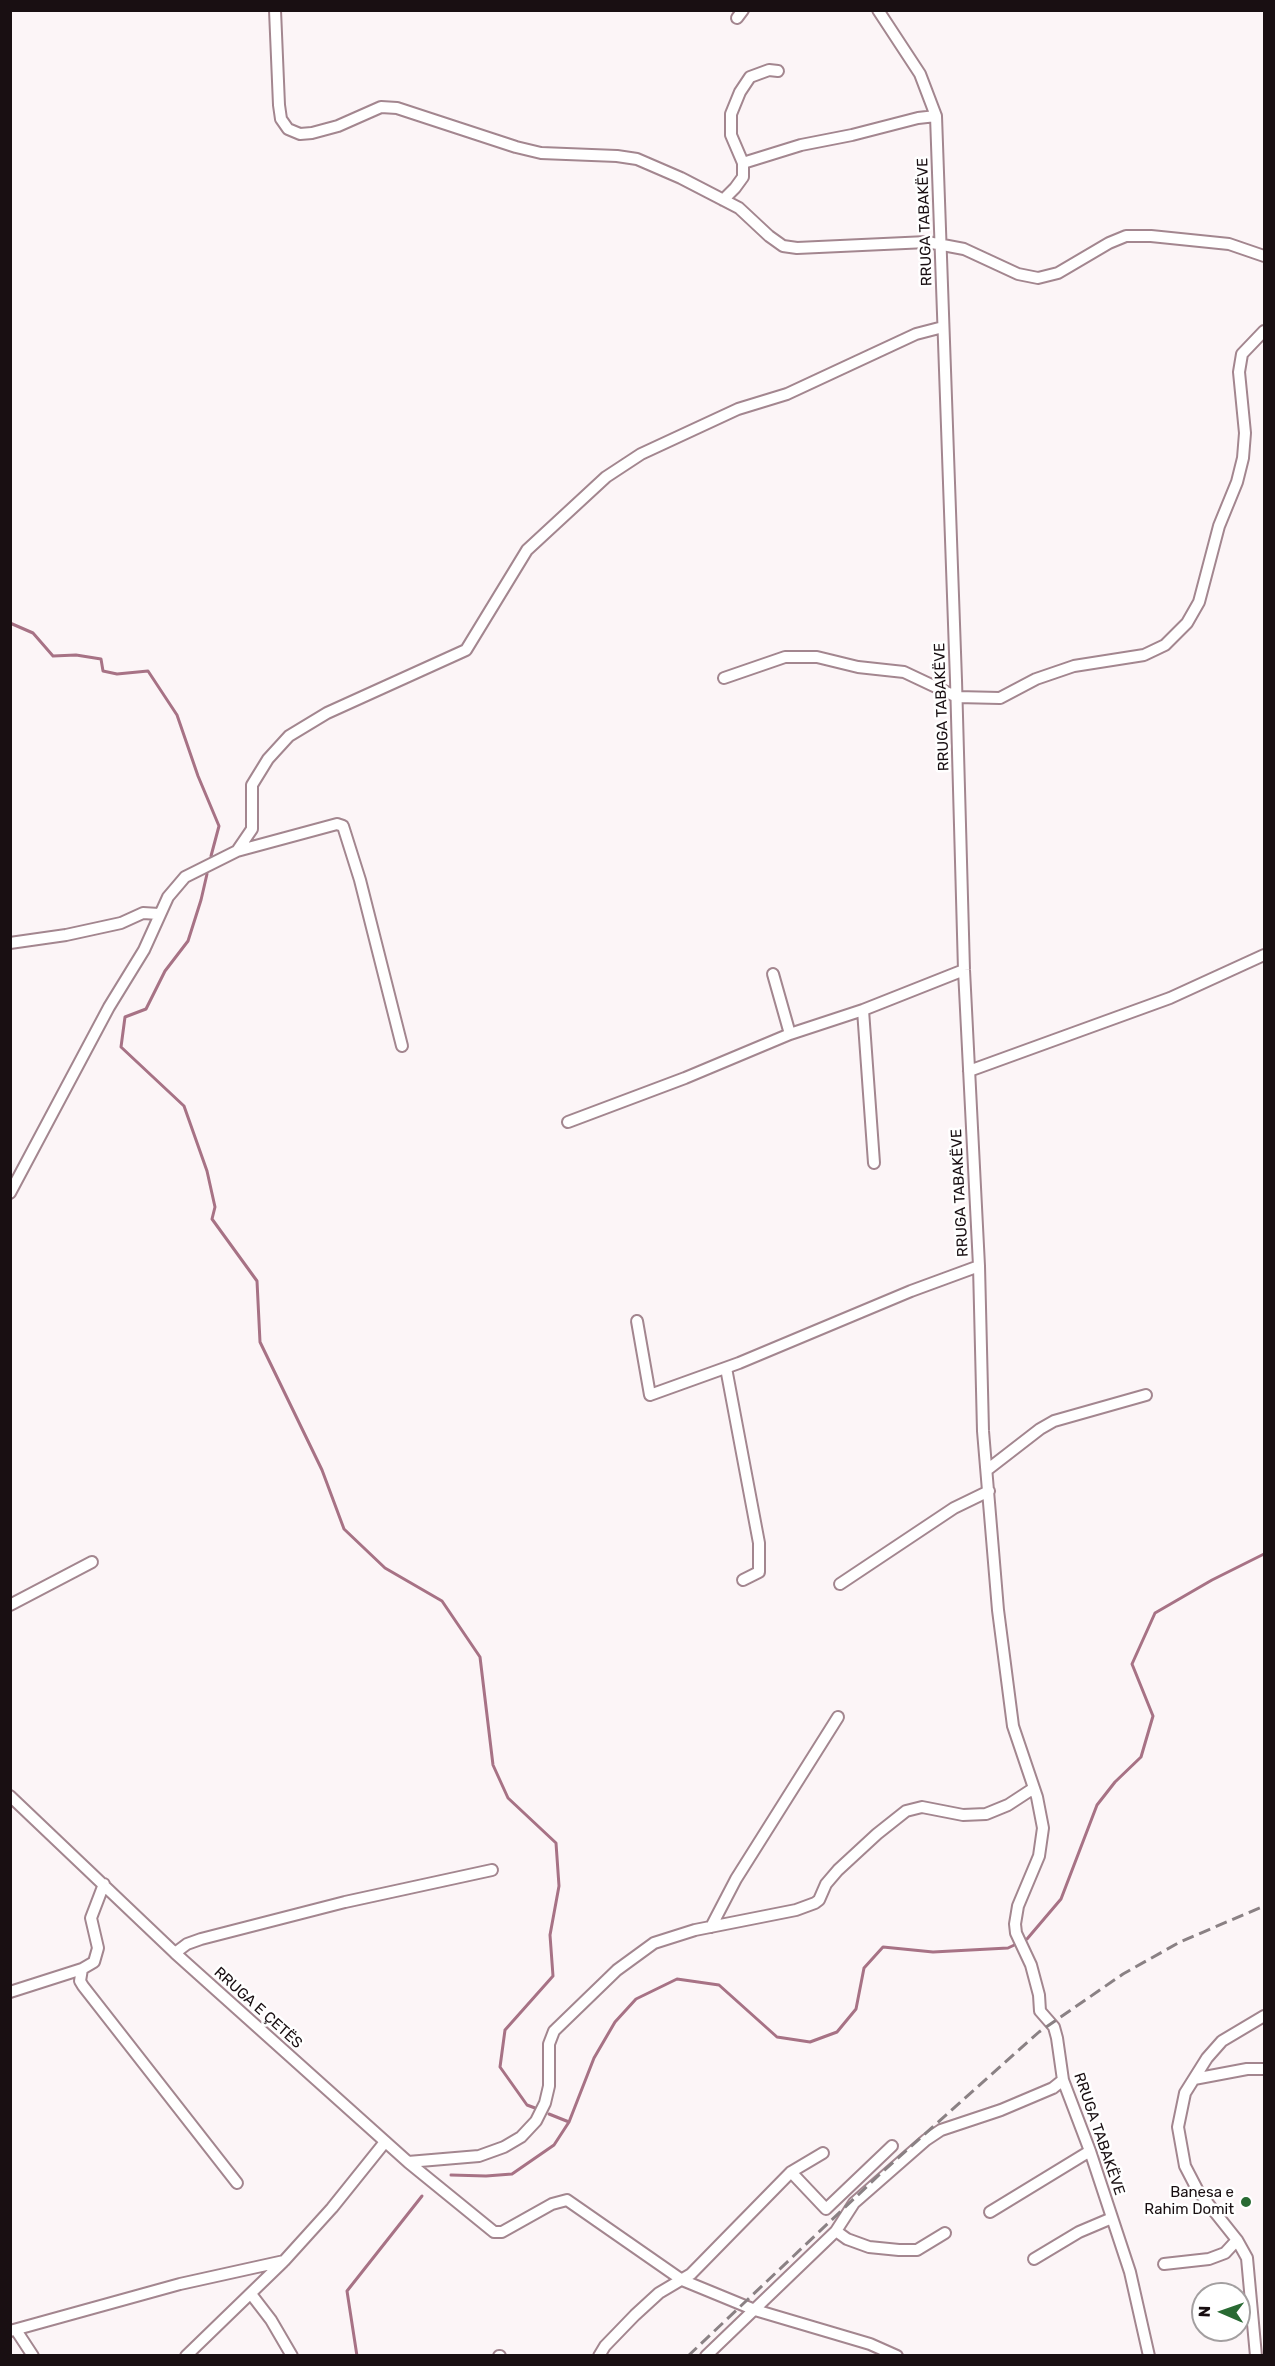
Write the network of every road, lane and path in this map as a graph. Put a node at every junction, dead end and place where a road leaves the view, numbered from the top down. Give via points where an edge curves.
1 (275, 10) edge
2 (878, 10) edge
3 (778, 71) dead end
4 (936, 116) junction
5 (742, 163) junction
6 (723, 200) junction
7 (941, 244) junction
8 (1264, 256) edge
9 (943, 327) junction
10 (1264, 331) edge
11 (724, 678) dead end
12 (957, 697) junction
13 (237, 851) junction
14 (159, 914) junction
15 (10, 943) edge
16 (1264, 955) edge
17 (964, 970) junction
18 (773, 974) dead end
19 (863, 1010) junction
20 (790, 1034) junction
21 (402, 1046) dead end
22 (969, 1071) junction
23 (568, 1122) dead end
24 (874, 1163) dead end
25 (10, 1193) edge
26 (978, 1266) junction
27 (636, 1321) dead end
28 (726, 1368) junction
29 (1146, 1395) dead end
30 (987, 1470) junction
31 (989, 1491) junction
32 (92, 1562) dead end
33 (743, 1580) dead end
34 (840, 1584) dead end
35 (10, 1605) edge
36 (838, 1717) dead end
37 (1034, 1788) junction
38 (10, 1796) edge
39 (492, 1870) dead end
40 (104, 1884) junction
41 (711, 1927) junction
42 (175, 1953) junction
43 (82, 1969) junction
44 (10, 1992) edge
45 (1264, 2016) edge
46 (1264, 2068) edge
47 (1194, 2079) junction
48 (1064, 2080) junction
49 (385, 2142) junction
50 (892, 2146) dead end
51 (1090, 2151) junction
52 (823, 2153) dead end
53 (408, 2162) junction
54 (791, 2172) junction
55 (237, 2183) dead end
56 (990, 2211) dead end
57 (1112, 2218) junction
58 (836, 2231) junction
59 (945, 2233) dead end
60 (1237, 2240) junction
61 (1034, 2259) dead end
62 (284, 2261) junction
63 (1164, 2264) dead end
64 (682, 2280) junction
65 (251, 2294) junction
66 (755, 2310) junction
67 (13, 2331) edge
68 (33, 2355) edge
69 (186, 2355) edge
70 (292, 2355) edge
71 (599, 2355) edge
72 (706, 2355) edge
73 (897, 2355) edge
74 (1149, 2355) edge
75 (1256, 2355) edge

1 - 6 street via 279,105 281,119 288,129 312,133 381,107 397,108 541,153 637,159
2 - 4 street, RRUGA TABAKËVE via 920,74
3 - 5 street via 750,77 730,114 731,135
4 - 5 street via 801,145
4 - 7 street, RRUGA TABAKËVE
5 - 6 street via 743,177
6 - 7 street via 739,208 783,246
7 - 8 street via 964,249 1017,274 1038,278 1058,273 1126,236 1229,244
7 - 9 street, RRUGA TABAKËVE
9 - 12 street, RRUGA TABAKËVE
9 - 13 street via 916,334 787,394 738,409 641,454 606,477 527,550 466,650 327,713 289,736 252,785 252,829
10 - 12 street via 1242,354 1239,372 1245,433 1243,458 1199,602 1187,623 1166,645 1144,655 1074,666 1000,698
11 - 12 street via 785,657 817,657 858,668 904,672
12 - 17 street, RRUGA TABAKËVE
13 - 14 street via 185,878
13 - 21 street via 337,824 343,826
14 - 15 street via 143,913 121,923
14 - 25 street via 144,950 109,1006
16 - 22 street via 1170,998
17 - 19 street
17 - 22 street, RRUGA TABAKËVE
18 - 20 street
19 - 20 street
19 - 24 street
20 - 23 street
22 - 26 street, RRUGA TABAKËVE
26 - 28 street
26 - 30 street, RRUGA TABAKËVE
27 - 28 street via 650,1395
28 - 33 street via 759,1543 759,1572
29 - 30 street via 1054,1421
30 - 31 street, RRUGA TABAKËVE
31 - 34 street via 954,1508
31 - 37 street, RRUGA TABAKËVE via 998,1610 1013,1726
32 - 35 street
36 - 41 street
37 - 41 street via 1008,1806 986,1814 963,1815 921,1807 906,1811 838,1870 815,1903
37 - 48 street, RRUGA TABAKËVE via 1042,1813 1043,1842 1016,1914 1018,1936 1035,1979 1040,2011 1058,2038
38 - 40 street, RRUGA E ÇETËS
39 - 42 street via 201,1939
40 - 42 street, RRUGA E ÇETËS
40 - 43 street via 91,1918 97,1955 94,1962
41 - 53 street via 654,1943 617,1970 559,2025 549,2044 545,2103 536,2121 521,2137 479,2156
42 - 49 street, RRUGA E ÇETËS
43 - 44 street
43 - 55 street via 83,1986
45 - 47 street via 1222,2041
46 - 47 street
47 - 60 street via 1185,2094 1178,2127 1180,2149 1198,2191
48 - 51 street, RRUGA TABAKËVE
48 - 58 street via 1001,2110 934,2134 854,2203
49 - 53 street, RRUGA E ÇETËS
49 - 62 street
50 - 54 street via 826,2209
51 - 56 street
51 - 57 street, RRUGA TABAKËVE
52 - 54 street
53 - 64 street, RRUGA E ÇETËS via 494,2232 502,2232 559,2200 567,2200
54 - 64 street
57 - 61 street
57 - 74 street, RRUGA TABAKËVE via 1130,2272
58 - 59 street via 868,2247 899,2250 917,2250
58 - 66 street
60 - 63 street via 1225,2253 1209,2259
60 - 75 street via 1247,2258
62 - 65 street
62 - 67 street via 180,2284
64 - 66 street
64 - 71 street via 659,2293
65 - 69 street
65 - 70 street
66 - 72 street
66 - 73 street
67 - 68 street

